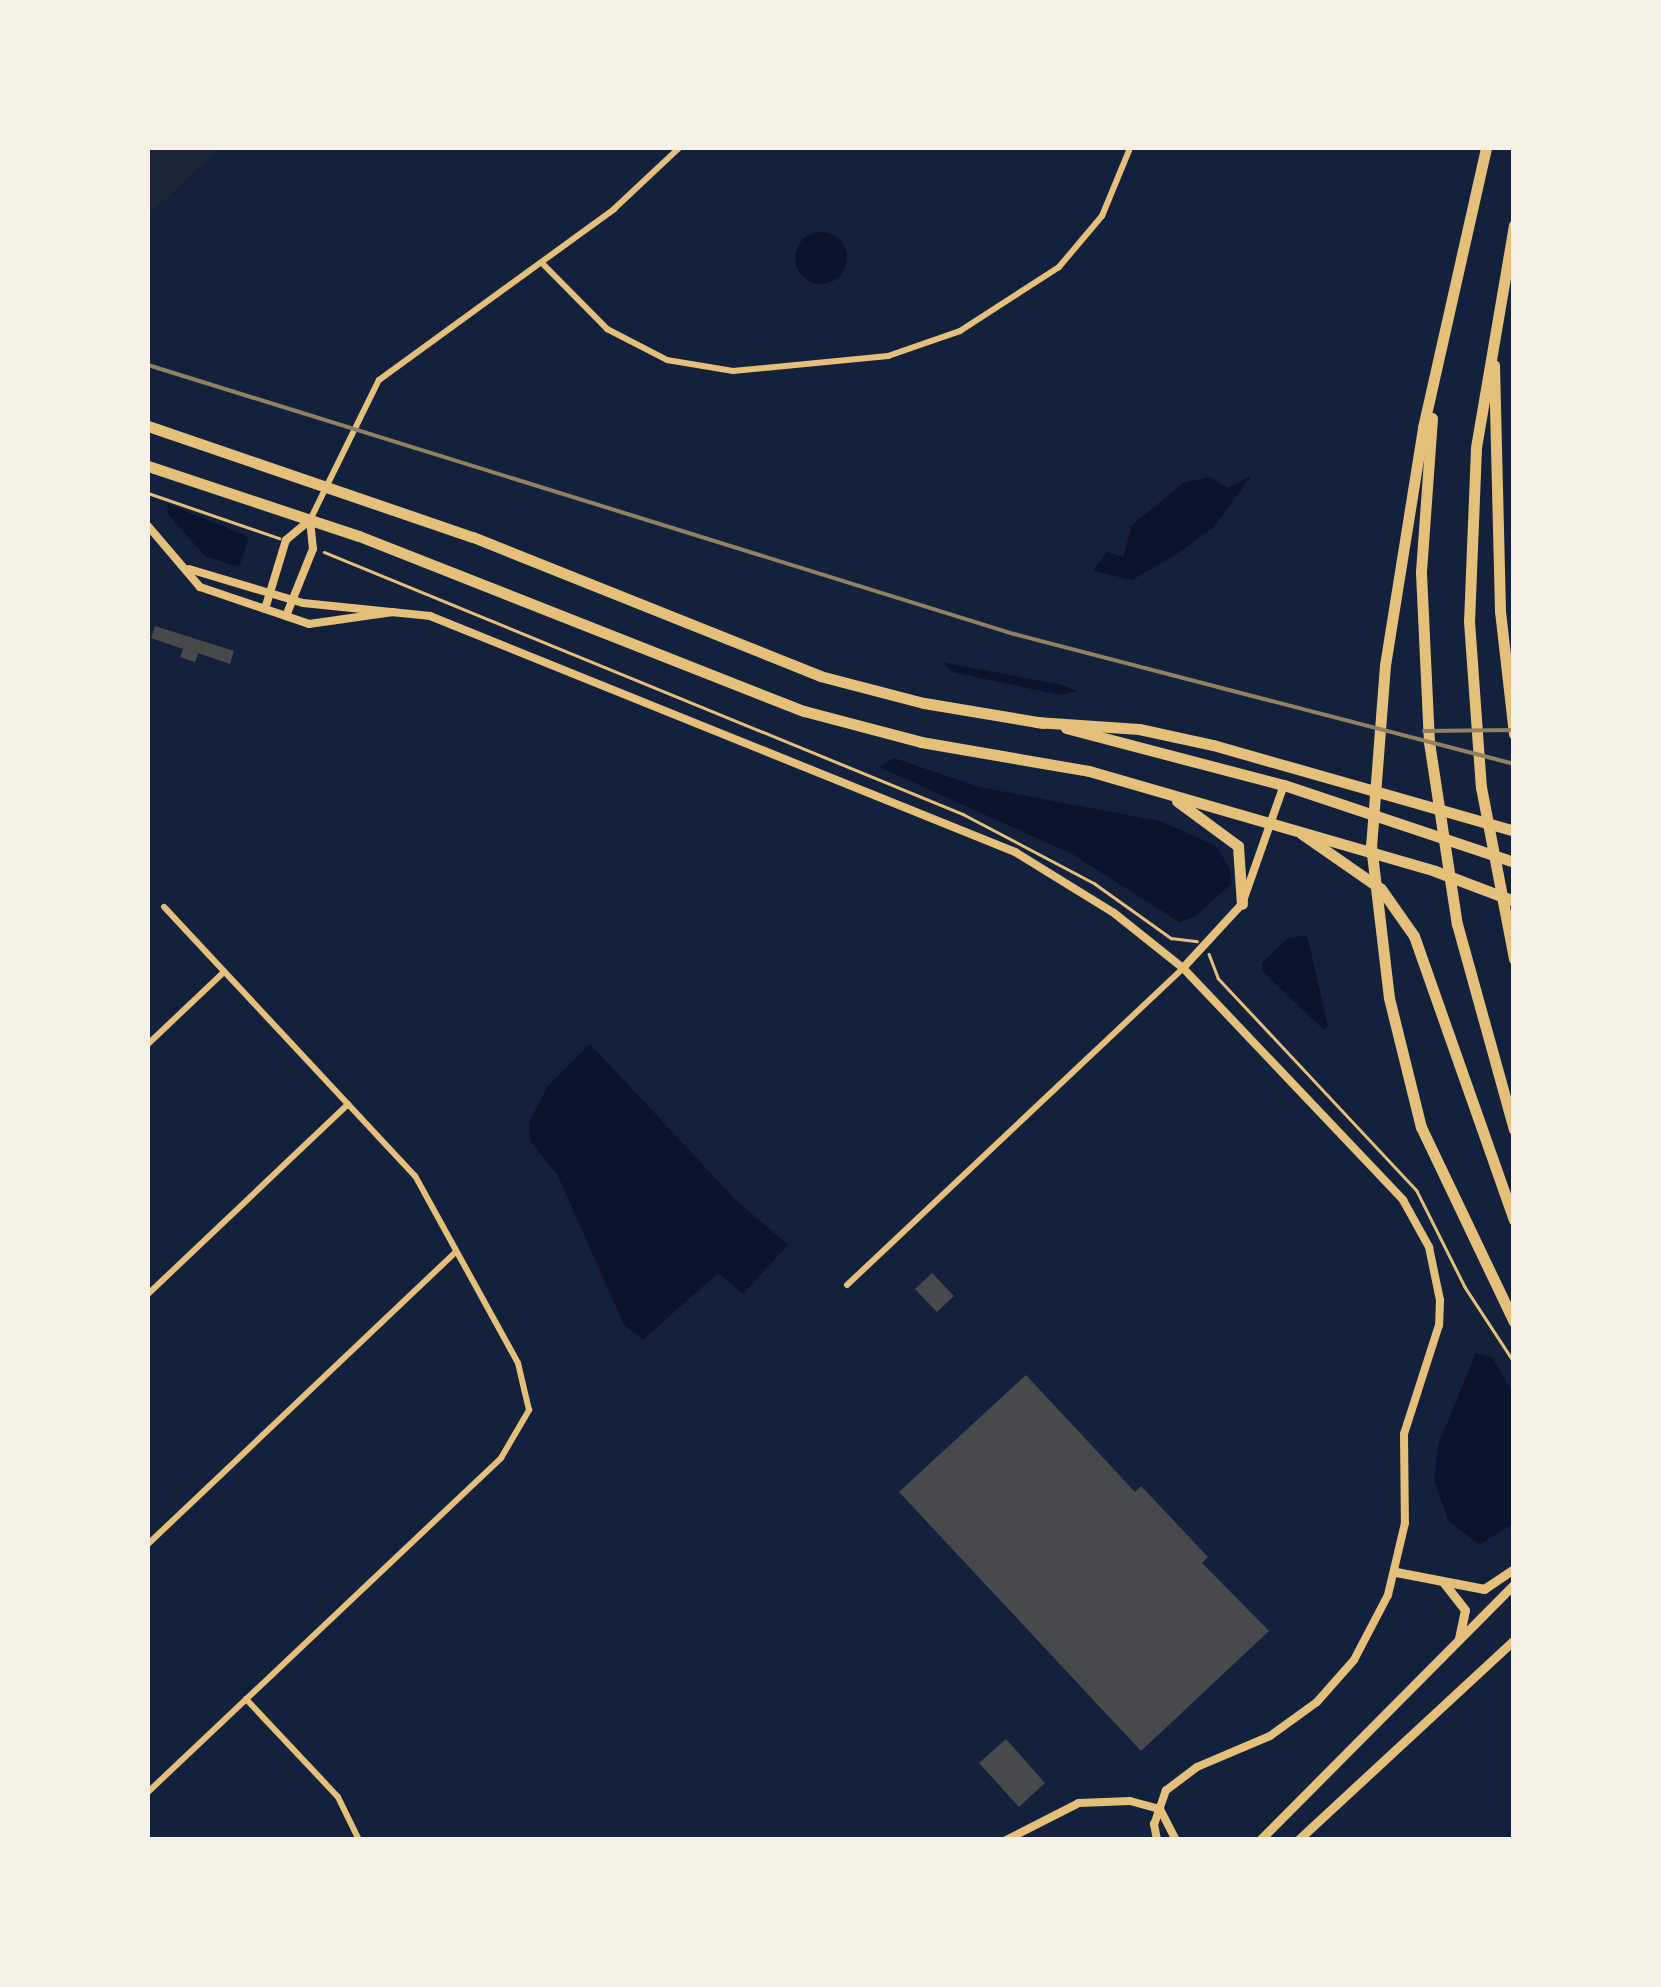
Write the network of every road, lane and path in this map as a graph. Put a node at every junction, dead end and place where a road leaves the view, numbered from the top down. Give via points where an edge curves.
1 (680, 148) edge
2 (1130, 148) edge
3 (1486, 148) edge
4 (1514, 225) edge
5 (542, 262) junction
6 (1443, 325) junction
7 (1494, 326) junction
8 (148, 426) edge
9 (148, 466) edge
10 (326, 484) junction
11 (148, 493) edge
12 (310, 520) junction
13 (148, 526) edge
14 (286, 540) junction
15 (313, 548) junction
16 (189, 569) junction
17 (270, 592) junction
18 (293, 600) junction
19 (265, 609) junction
20 (396, 611) junction
21 (286, 616) junction
22 (1036, 722) junction
23 (1514, 734) edge
24 (1284, 784) junction
25 (1166, 793) junction
26 (1273, 823) junction
27 (1514, 831) edge
28 (1302, 834) junction
29 (1514, 862) edge
30 (1514, 901) edge
31 (1242, 904) junction
32 (164, 907) dead end
33 (1205, 950) junction
34 (1514, 960) edge
35 (1183, 968) junction
36 (224, 972) junction
37 (148, 1044) edge
38 (348, 1104) junction
39 (1514, 1129) edge
40 (1514, 1220) edge
41 (456, 1252) junction
42 (847, 1284) dead end
43 (148, 1294) edge
44 (1514, 1322) edge
45 (1514, 1362) edge
46 (148, 1544) edge
47 (1514, 1569) edge
48 (1396, 1572) junction
49 (1434, 1576) junction
50 (1514, 1584) edge
51 (1514, 1640) edge
52 (1457, 1644) junction
53 (246, 1699) junction
54 (148, 1792) edge
55 (1160, 1809) junction
56 (359, 1840) edge
57 (1006, 1840) edge
58 (1157, 1840) edge
59 (1176, 1840) edge
60 (1260, 1840) edge
61 (1298, 1840) edge

1 - 5 street
2 - 5 street via 1102,216 1059,267 960,331 888,356 733,371 667,360 607,329
3 - 6 highway
4 - 7 highway
5 - 10 street via 379,380
6 - 39 highway via 1421,573 1424,677 1457,924
6 - 44 highway via 1386,665 1371,846 1376,913 1420,1127
7 - 23 highway via 1494,469
7 - 34 highway via 1472,511 1472,691
8 - 10 highway
9 - 12 highway
10 - 12 street
10 - 22 highway via 820,676 924,704
11 - 14 path
12 - 14 street
12 - 15 street
12 - 25 highway via 804,711 866,730 1089,770
13 - 16 street
14 - 17 street
15 - 18 street
15 - 33 path via 963,814 1094,884 1171,938 1192,936
16 - 17 street
16 - 19 street via 200,587
17 - 18 street
17 - 19 street
18 - 20 street
18 - 21 street
19 - 21 street
20 - 21 street via 321,624
20 - 35 street via 470,630 988,838 1089,896
22 - 24 highway via 1141,742
22 - 27 highway via 1139,729 1194,741
24 - 26 street
24 - 29 highway
25 - 26 highway
25 - 31 highway via 1238,846
26 - 28 highway
26 - 31 street
28 - 30 highway
28 - 40 highway via 1381,889 1414,936
31 - 33 street
32 - 36 street
33 - 35 street
33 - 45 path via 1217,962 1218,978 1418,1191 1465,1287
35 - 42 street
35 - 48 street via 1403,1200 1429,1247 1439,1326 1404,1434 1405,1523
36 - 37 street
36 - 38 street
38 - 41 street via 415,1176
38 - 43 street
41 - 46 street
41 - 53 street via 525,1377 528,1410 501,1458
47 - 49 main road via 1484,1589
48 - 49 main road
48 - 55 street via 1368,1639 1317,1702 1270,1736 1180,1776
49 - 52 main road via 1454,1590 1465,1610
50 - 52 main road
51 - 61 main road
52 - 60 main road
53 - 54 street
53 - 56 street via 338,1797
55 - 57 street via 1130,1800 1079,1803
55 - 58 street
55 - 59 street

